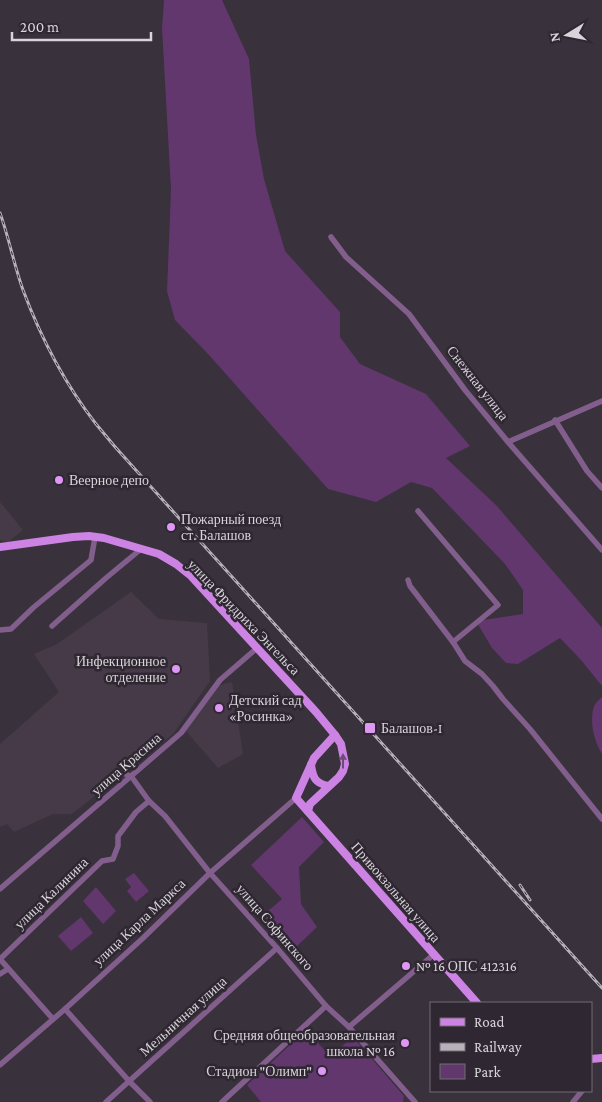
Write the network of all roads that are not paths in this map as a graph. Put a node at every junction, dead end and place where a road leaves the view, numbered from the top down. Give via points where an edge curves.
1 (331, 237) dead end
2 (602, 401) edge
3 (556, 420) junction
4 (508, 442) junction
5 (602, 488) edge
6 (418, 511) dead end
7 (94, 537) junction
8 (0, 547) edge
9 (141, 549) junction
10 (602, 550) edge
11 (408, 580) dead end
12 (52, 626) dead end
13 (0, 630) edge
14 (453, 642) junction
15 (257, 648) junction
16 (335, 734) junction
17 (311, 765) junction
18 (116, 771) dead end
19 (131, 776) junction
20 (328, 786) junction
21 (296, 798) junction
22 (149, 801) junction
23 (308, 811) junction
24 (602, 819) edge
25 (210, 873) junction
26 (0, 889) edge
27 (278, 948) junction
28 (433, 955) junction
29 (0, 959) edge
30 (8, 969) junction
31 (0, 974) edge
32 (476, 1002) edge
33 (326, 1006) junction
34 (65, 1009) junction
35 (53, 1019) junction
36 (349, 1027) junction
37 (0, 1065) edge
38 (129, 1081) junction
39 (581, 1092) edge
40 (106, 1102) edge
41 (150, 1102) edge
42 (222, 1102) edge
43 (415, 1102) edge
44 (573, 1102) edge

1 - 4 street, Снежная улица via 346,257 409,314
2 - 3 street
3 - 4 street
3 - 5 street via 587,472
4 - 10 street, Снежная улица
6 - 14 street via 498,605
7 - 8 main road, улица Фридриха Энгельса
7 - 9 main road, улица Фридриха Энгельса
7 - 13 street via 91,560 11,629
9 - 12 street
9 - 15 main road, улица Фридриха Энгельса via 159,554 191,576
11 - 14 street
14 - 24 street via 464,661 493,686
15 - 16 main road, улица Фридриха Энгельса
15 - 19 street, улица Красина via 220,680 181,733
16 - 17 main road
20 -> 16 main road via 339,777 345,764 341,744
17 - 20 main road via 312,775 319,784
17 - 21 main road
18 - 19 street
19 - 22 street, улица Софинского
19 - 26 street, улица Красина
20 - 23 main road via 310,804
21 - 23 main road, Привокзальная улица
21 - 25 street, улица Карла Маркса
22 - 25 street, улица Софинского via 165,816
22 - 29 street, улица Калинина via 118,836 113,859 102,861
23 - 28 main road, Привокзальная улица
25 - 27 street, улица Софинского
25 - 34 street, улица Карла Маркса
27 - 33 street, улица Софинского
27 - 38 street, Мельничная улица
28 - 32 main road, Привокзальная улица
28 - 36 street
29 - 30 street
30 - 31 street
30 - 35 street
33 - 36 street, улица Софинского
33 - 42 street
34 - 35 street, улица Карла Маркса
34 - 38 street
35 - 37 street, улица Карла Маркса
36 - 43 street, улица Софинского
38 - 40 street, Мельничная улица
38 - 41 street
39 - 44 street

